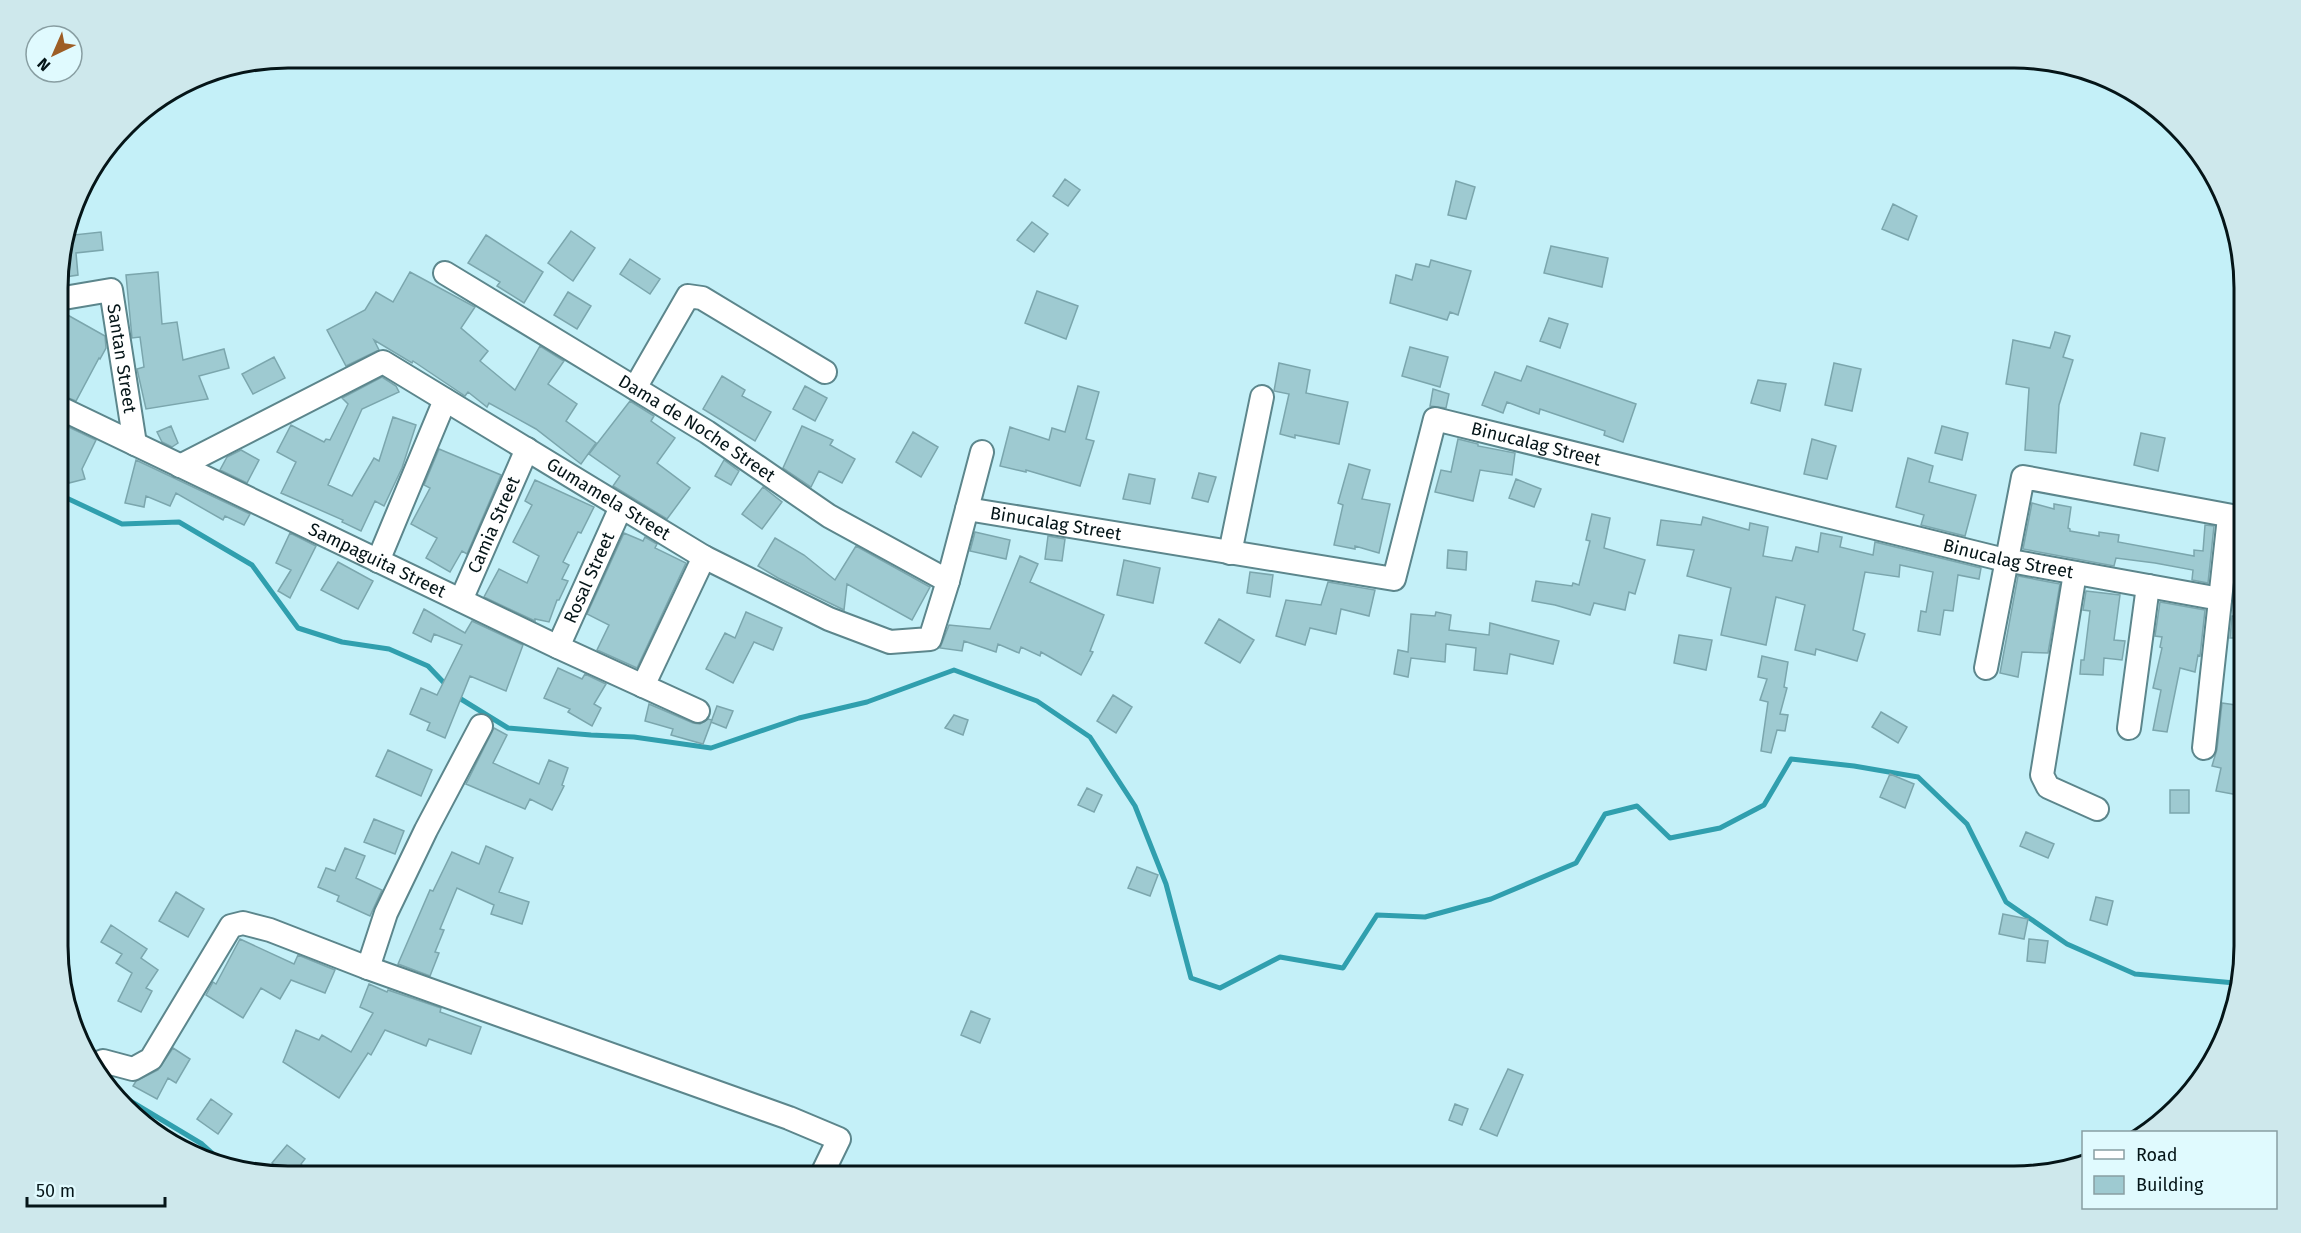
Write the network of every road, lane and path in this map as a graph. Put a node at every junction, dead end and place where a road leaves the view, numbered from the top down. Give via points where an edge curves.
1 (445, 273) dead end
2 (68, 297) edge
3 (825, 372) dead end
4 (635, 388) junction
5 (1262, 398) dead end
6 (445, 400) junction
7 (68, 412) edge
8 (135, 444) junction
9 (527, 449) junction
10 (982, 452) dead end
11 (180, 466) junction
12 (621, 507) junction
13 (967, 509) junction
14 (2234, 517) edge
15 (2234, 527) edge
16 (1230, 553) junction
17 (704, 557) junction
18 (2005, 560) junction
19 (378, 561) junction
20 (2075, 573) junction
21 (948, 581) junction
22 (2148, 586) junction
23 (2220, 599) junction
24 (461, 600) junction
25 (558, 647) junction
26 (1986, 668) dead end
27 (643, 686) junction
28 (698, 711) dead end
29 (481, 726) dead end
30 (2129, 728) dead end
31 (2204, 748) dead end
32 (2097, 809) dead end
33 (368, 968) junction
34 (101, 1062) edge
35 (826, 1166) edge

1 - 4 street, Dama de Noche Street
2 - 8 street, Santan Street via 111,290
3 - 4 street via 702,298 688,296
4 - 21 street, Dama de Noche Street via 708,432 829,516
5 - 16 street
6 - 9 street, Gumamela Street
6 - 11 street, Gumamela Street via 383,362
6 - 19 street
7 - 8 street, Sampaguita Street
8 - 11 street, Sampaguita Street
9 - 12 street, Gumamela Street
9 - 24 street, Camia Street
10 - 13 street, Gumamela Street
11 - 19 street, Sampaguita Street
12 - 17 street, Gumamela Street
12 - 25 street, Rosal Street
13 - 16 street, Binucalag Street
13 - 21 street, Gumamela Street
14 - 18 street via 2023,477
15 - 23 street
16 - 18 street, Binucalag Street via 1394,579 1435,419
17 - 21 street, Gumamela Street via 828,619 890,642 930,639
17 - 27 street
18 - 20 street, Binucalag Street
18 - 26 street
19 - 24 street, Sampaguita Street
20 - 22 street, Binucalag Street
20 - 32 street via 2042,775 2048,787
22 - 23 street, Binucalag Street
22 - 30 street
23 - 31 street
24 - 25 street, Sampaguita Street
25 - 27 street, Sampaguita Street
27 - 28 street, Sampaguita Street
29 - 33 street via 386,913
33 - 34 street via 270,930 243,923 231,926 151,1059 133,1069
33 - 35 street via 839,1139

